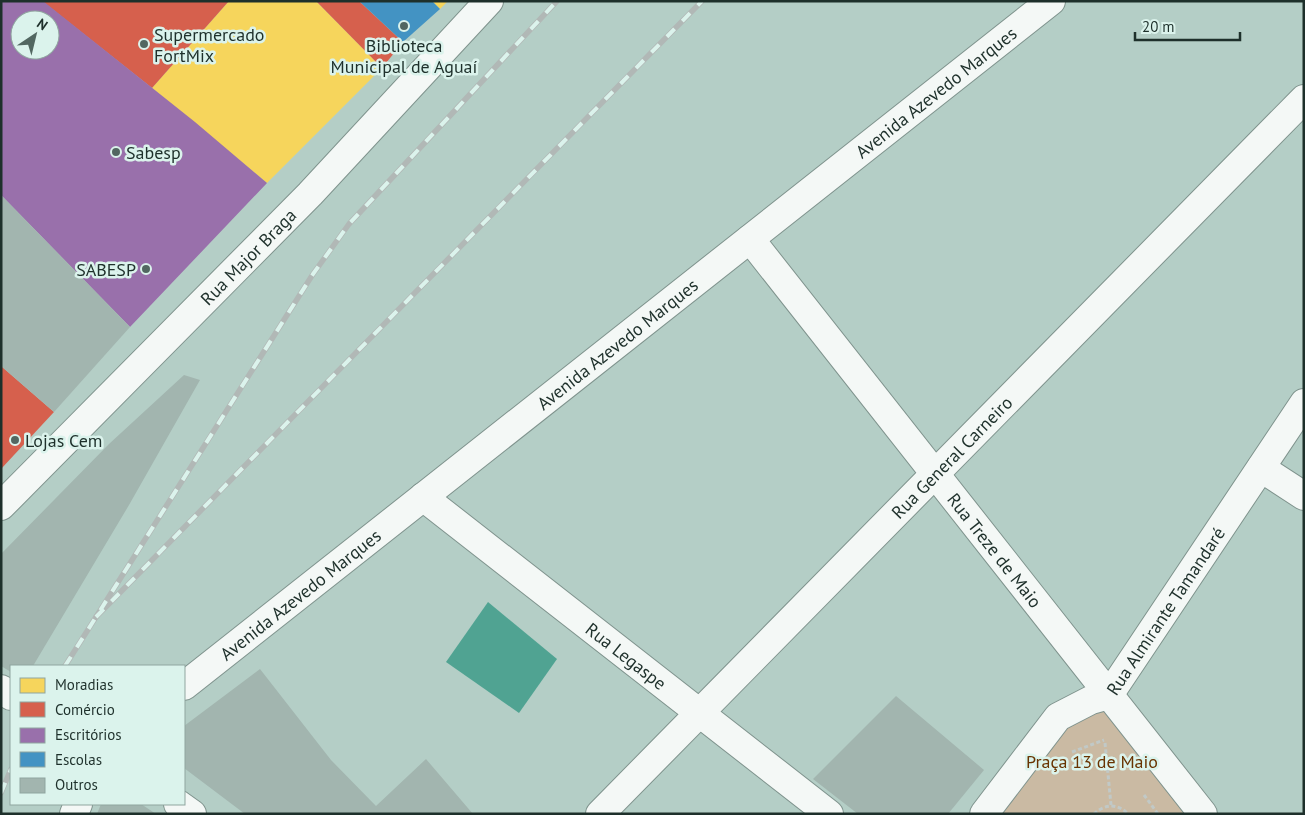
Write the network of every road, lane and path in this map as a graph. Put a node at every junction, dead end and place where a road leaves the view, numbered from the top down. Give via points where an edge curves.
1 (489, 1) edge
2 (1052, 1) edge
3 (1304, 99) edge
4 (750, 239) junction
5 (1304, 403) edge
6 (1260, 468) junction
7 (935, 474) junction
8 (1304, 496) edge
9 (423, 497) junction
10 (1, 506) edge
11 (185, 685) edge
12 (1109, 696) junction
13 (699, 713) junction
14 (1104, 740) dead end
15 (179, 805) edge
16 (1111, 806) junction
17 (192, 814) edge
18 (600, 814) edge
19 (829, 814) edge
20 (984, 814) edge
21 (1094, 814) edge
22 (1128, 814) edge
23 (1203, 814) edge

1 - 10 street, Rua Major Braga via 310,194
2 - 4 street, Avenida Azevedo Marques
3 - 7 street, Rua General Carneiro
4 - 7 street, Rua Treze de Maio
4 - 9 street, Avenida Azevedo Marques
5 - 6 street, Rua Almirante Tamandaré
6 - 8 street
6 - 12 street, Rua Almirante Tamandaré
7 - 12 street, Rua Treze de Maio
7 - 13 street, Rua General Carneiro
9 - 11 street, Avenida Azevedo Marques
9 - 13 street, Rua Legaspe
12 - 20 street, Rua Almirante Tamandaré via 1091,700 1058,717
12 - 23 street, Rua Treze de Maio
13 - 18 street, Rua General Carneiro
13 - 19 street, Rua Legaspe
14 - 16 path
15 - 17 street
16 - 21 path via 1104,806
16 - 22 path

